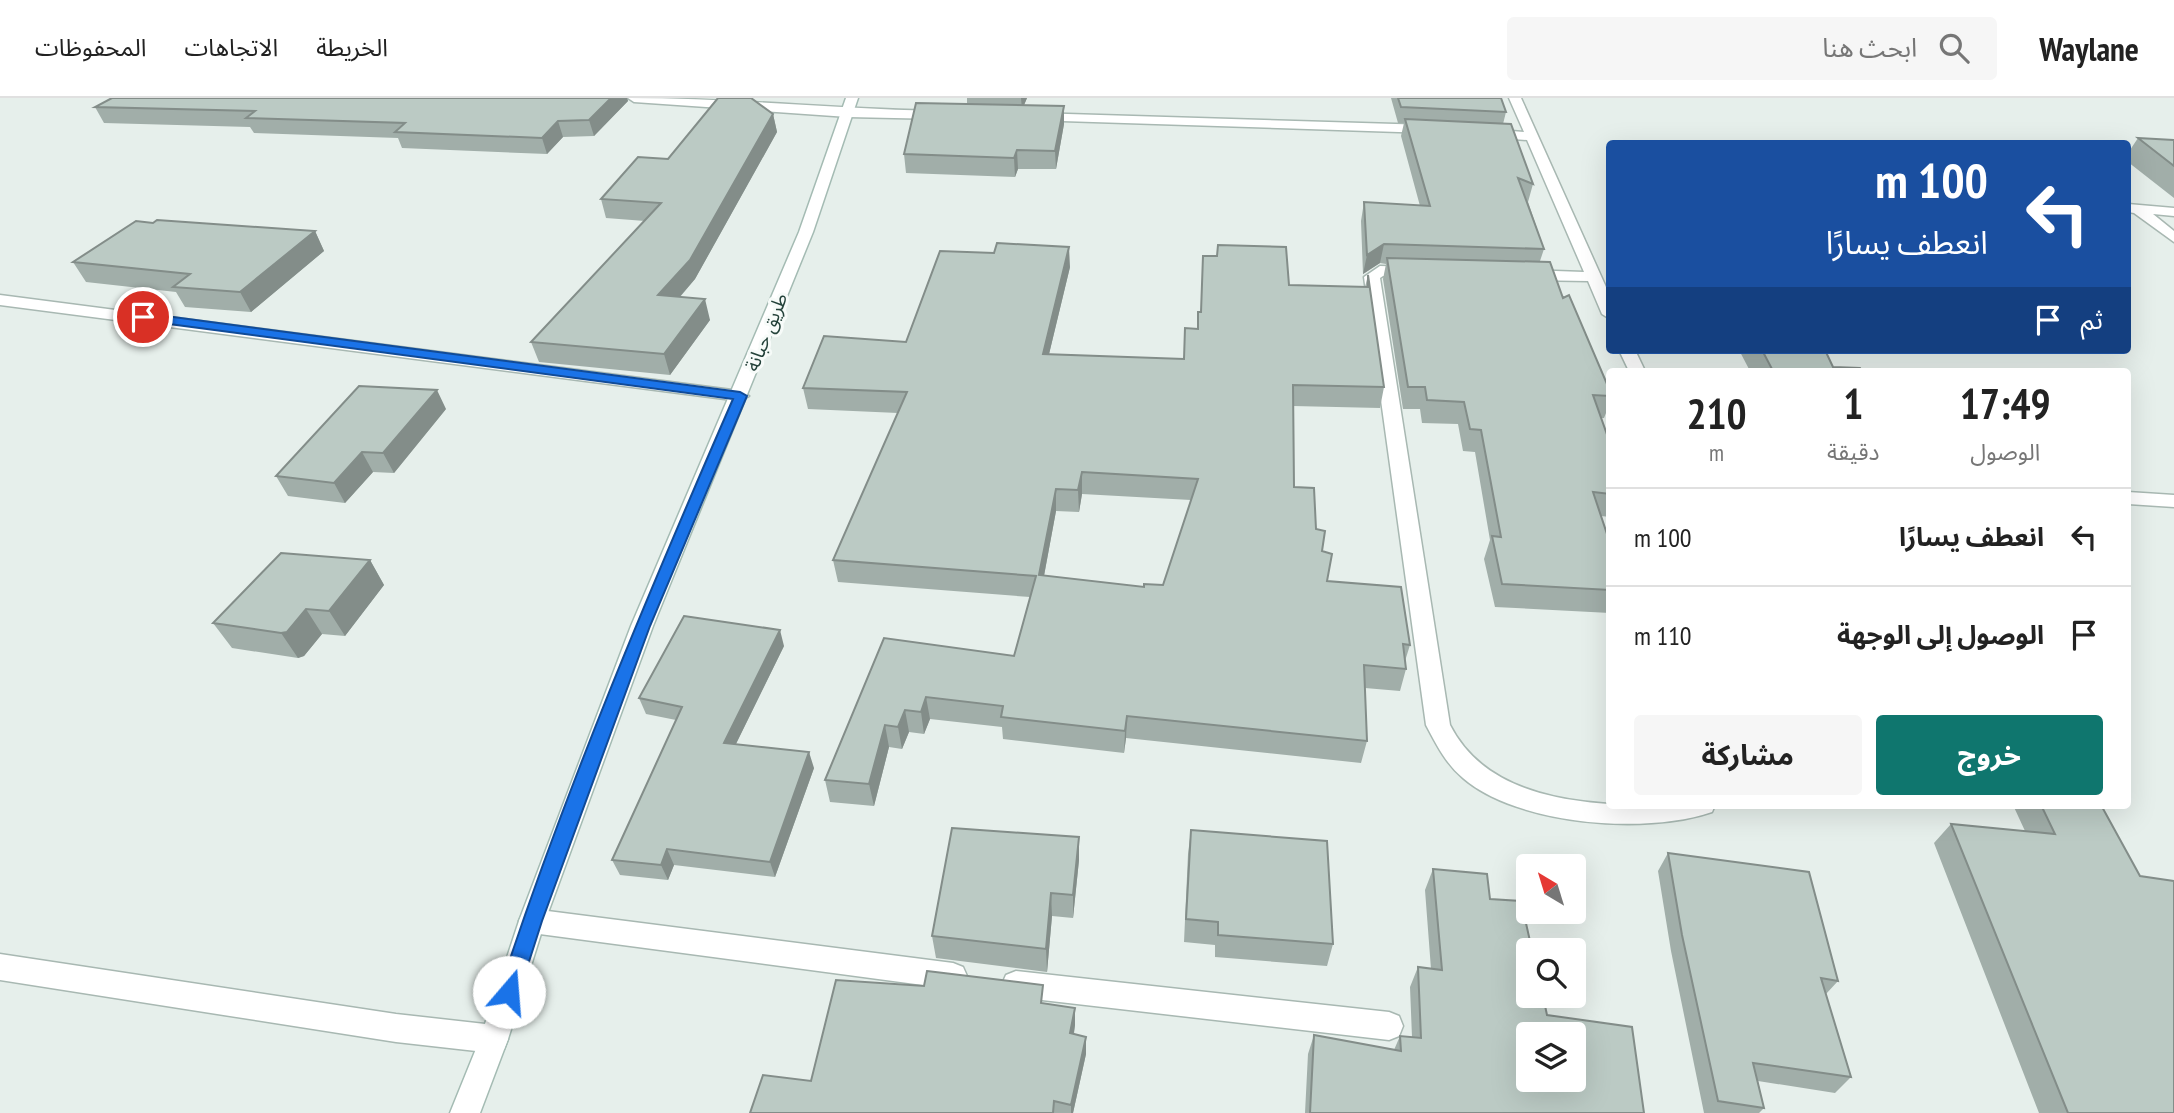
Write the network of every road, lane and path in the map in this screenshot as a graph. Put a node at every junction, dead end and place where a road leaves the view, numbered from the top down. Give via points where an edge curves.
1 (634, 98) edge
2 (1515, 98) edge
3 (850, 106) edge
4 (958, 115) edge
5 (1026, 117) edge
6 (1441, 130) edge
7 (1467, 132) edge
8 (1531, 136) junction
9 (2134, 210) edge
10 (2174, 212) edge
11 (2174, 238) edge
12 (1433, 272) edge
13 (1513, 275) edge
14 (1592, 277) junction
15 (0, 300) edge
16 (1606, 306) edge
17 (740, 396) junction
18 (2131, 498) edge
19 (2174, 501) edge
20 (1678, 809) edge
21 (532, 921) junction
22 (0, 967) edge
23 (1389, 1026) dead end
24 (494, 1039) junction
25 (465, 1113) edge

1 - 3 street
2 - 8 street
3 - 4 street
3 - 17 street, طريق حبانة via 806,232
5 - 6 street
7 - 8 street
8 - 14 street
9 - 10 street
9 - 11 street
12 - 20 street via 1380,271 1372,278 1438,725 1448,748 1476,775 1499,788 1560,807 1646,814
13 - 14 street
14 - 16 street
15 - 17 street
17 - 21 street, طريق حبانة via 642,626
18 - 19 street
21 - 23 street
21 - 24 street, طريق حبانة
22 - 24 street
24 - 25 street, طريق حبانة

